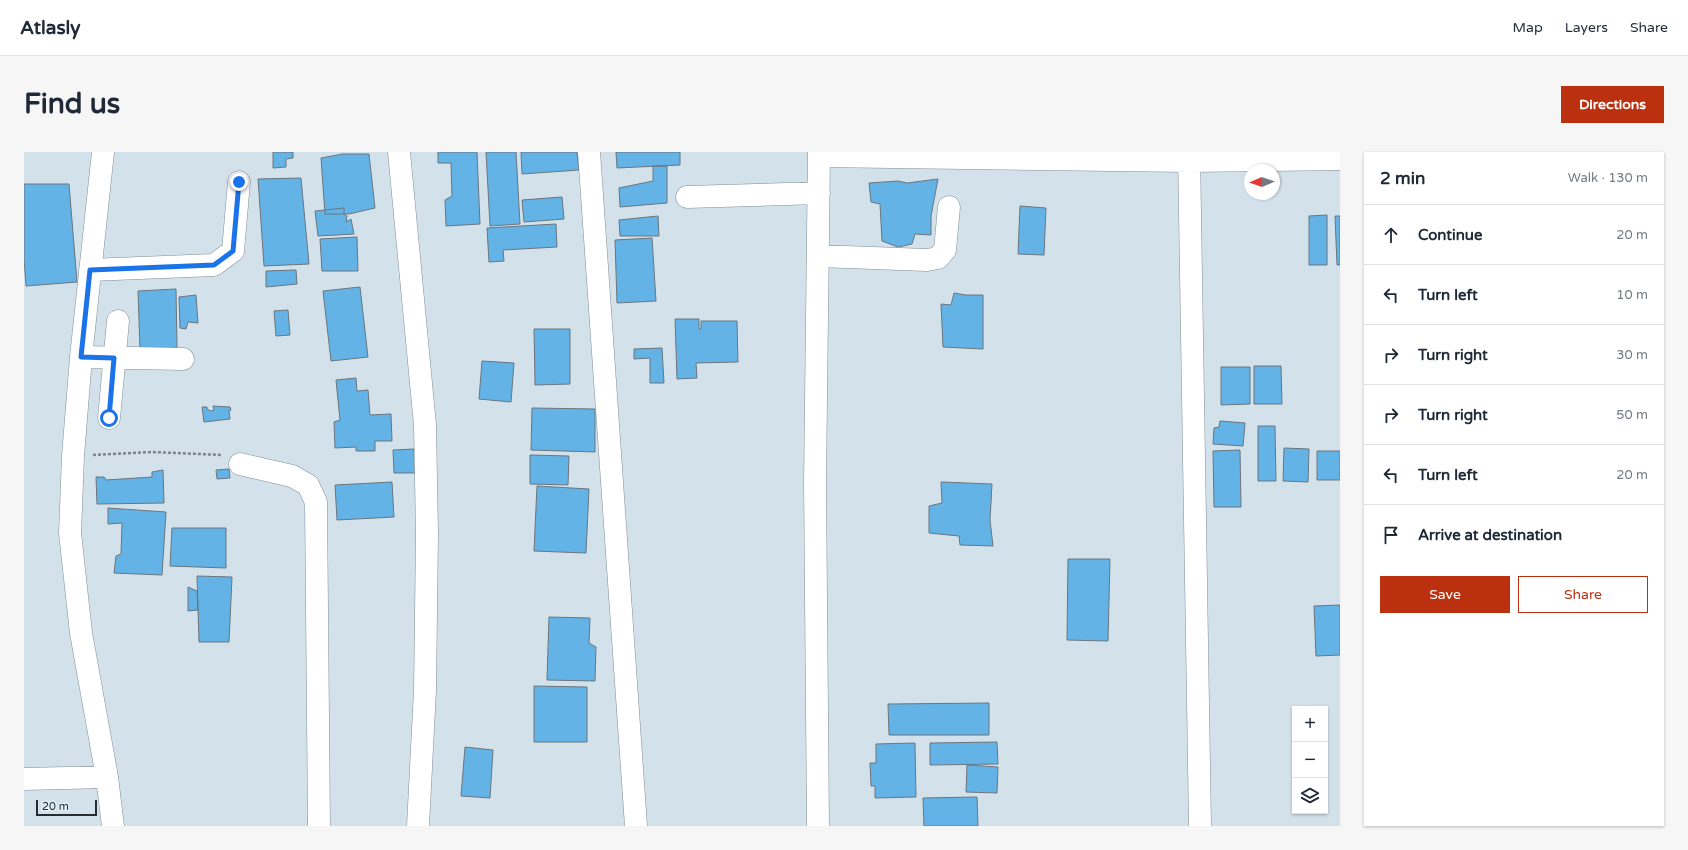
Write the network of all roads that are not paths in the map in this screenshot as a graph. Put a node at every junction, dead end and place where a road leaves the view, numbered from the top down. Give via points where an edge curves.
1 (103, 152) edge
2 (399, 152) edge
3 (589, 152) edge
4 (819, 154) edge
5 (1189, 157) edge
6 (1340, 159) edge
7 (239, 182) dead end
8 (819, 193) junction
9 (687, 197) dead end
10 (949, 207) dead end
11 (818, 256) junction
12 (90, 270) junction
13 (118, 321) dead end
14 (81, 357) junction
15 (114, 358) junction
16 (182, 359) dead end
17 (109, 418) dead end
18 (240, 464) road end
19 (107, 776) junction
20 (24, 779) edge
21 (113, 826) edge
22 (319, 826) edge
23 (418, 826) edge
24 (636, 826) edge
25 (818, 826) edge
26 (1200, 826) edge

1 - 12 street
2 - 23 street via 425,425 425,690
3 - 24 street
4 - 5 street
4 - 8 street
5 - 6 street
5 - 26 street
7 - 12 street via 233,251 214,265
8 - 9 street
8 - 11 street
10 - 11 street via 945,250 938,258 927,260
11 - 25 street via 815,483
12 - 14 street
13 - 15 street
14 - 15 street
14 - 19 street via 73,456 70,541 81,633
15 - 16 street
15 - 17 street
18 - 22 street via 292,476 308,485 316,502
19 - 20 street
19 - 21 street

